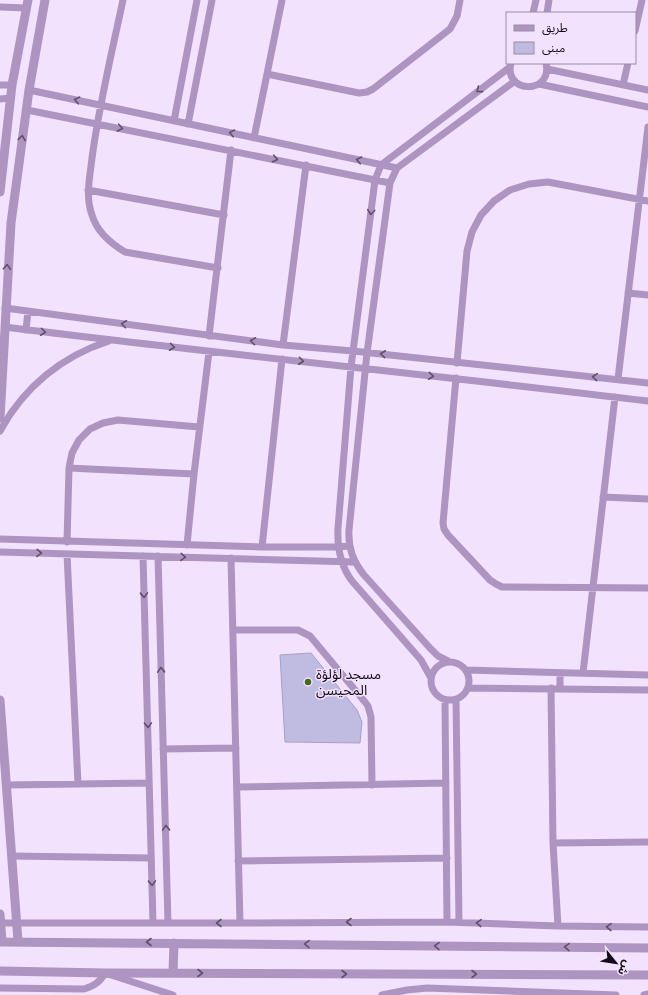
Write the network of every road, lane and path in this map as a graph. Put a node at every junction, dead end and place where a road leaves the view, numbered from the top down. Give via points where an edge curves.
1 (45, 0) edge
2 (123, 0) edge
3 (197, 0) edge
4 (212, 0) edge
5 (282, 0) edge
6 (460, 0) edge
7 (536, 0) edge
8 (550, 0) edge
9 (642, 0) edge
10 (0, 7) edge
11 (26, 9) edge
12 (533, 12) edge
13 (547, 12) edge
14 (42, 17) junction
15 (636, 27) edge
16 (21, 37) junction
17 (38, 40) junction
18 (628, 64) edge
19 (510, 65) edge
20 (547, 66) edge
21 (267, 74) junction
22 (515, 82) junction
23 (539, 84) junction
24 (0, 85) edge
25 (12, 85) junction
26 (623, 85) junction
27 (29, 90) junction
28 (648, 90) edge
29 (10, 98) junction
30 (0, 99) edge
31 (100, 105) junction
32 (648, 106) edge
33 (27, 110) junction
34 (174, 121) junction
35 (96, 123) junction
36 (188, 124) junction
37 (648, 127) edge
38 (254, 138) junction
39 (231, 150) junction
40 (381, 165) junction
41 (306, 166) junction
42 (397, 168) junction
43 (375, 180) junction
44 (390, 183) junction
45 (88, 190) junction
46 (0, 192) edge
47 (639, 199) junction
48 (648, 201) edge
49 (224, 215) junction
50 (218, 268) junction
51 (628, 292) junction
52 (648, 295) edge
53 (6, 308) junction
54 (28, 311) junction
55 (4, 327) junction
56 (26, 330) junction
57 (209, 336) junction
58 (113, 340) junction
59 (283, 345) junction
60 (353, 351) junction
61 (209, 352) junction
62 (367, 353) junction
63 (282, 359) junction
64 (457, 363) junction
65 (351, 367) junction
66 (365, 368) junction
67 (456, 378) junction
68 (618, 380) junction
69 (648, 383) edge
70 (615, 397) junction
71 (648, 401) edge
72 (0, 418) edge
73 (199, 426) junction
74 (0, 431) edge
75 (69, 468) junction
76 (194, 474) junction
77 (603, 497) junction
78 (648, 499) edge
79 (0, 539) edge
80 (67, 542) junction
81 (187, 545) junction
82 (349, 546) junction
83 (262, 547) junction
84 (338, 547) junction
85 (0, 552) edge
86 (67, 554) junction
87 (143, 556) junction
88 (158, 556) junction
89 (231, 558) junction
90 (341, 561) junction
91 (355, 562) junction
92 (592, 587) junction
93 (648, 588) edge
94 (233, 630) junction
95 (448, 661) junction
96 (466, 670) junction
97 (560, 673) junction
98 (583, 674) junction
99 (648, 674) edge
100 (431, 678) junction
101 (468, 688) junction
102 (551, 688) junction
103 (560, 688) junction
104 (648, 690) edge
105 (0, 700) edge
106 (445, 700) junction
107 (456, 700) junction
108 (236, 748) junction
109 (164, 749) junction
110 (149, 783) junction
111 (446, 783) junction
112 (78, 784) junction
113 (6, 785) junction
114 (372, 785) junction
115 (237, 787) junction
116 (648, 842) edge
117 (553, 843) junction
118 (12, 856) junction
119 (151, 858) junction
120 (447, 858) junction
121 (238, 862) junction
122 (0, 920) edge
123 (448, 922) junction
124 (459, 922) junction
125 (17, 923) junction
126 (153, 923) junction
127 (168, 923) junction
128 (240, 923) junction
129 (558, 926) junction
130 (648, 927) edge
131 (1, 942) edge
132 (18, 942) junction
133 (174, 943) junction
134 (648, 948) edge
135 (0, 971) edge
136 (105, 973) junction
137 (173, 973) junction
138 (648, 975) edge
139 (0, 988) edge
140 (416, 992) edge
141 (648, 994) edge
142 (173, 995) edge
143 (382, 995) edge
144 (616, 995) edge
145 (644, 995) edge

1 - 14 street
2 - 31 street
3 - 34 street
4 - 36 street
5 - 21 street
6 - 21 street via 450,29 367,92 360,93
7 - 12 street
8 - 13 street
9 - 15 street
10 - 11 street
11 - 14 street via 31,20
11 - 16 street
14 - 17 street
16 - 17 street via 28,36
16 - 25 street
17 - 27 street
18 - 26 street
19 - 22 street
19 -> 40 street
20 - 23 street via 544,79
20 - 26 street
21 - 38 street
22 - 23 street via 526,87
22 - 42 street
23 - 32 street
24 - 25 street
25 - 29 street
26 - 28 street
31 -> 27 street
27 - 33 street
29 - 30 street
29 - 46 street
31 - 34 street
31 - 35 street
33 - 35 street
53 -> 33 street via 11,223
34 - 36 street
35 -> 39 street
35 - 45 street
38 -> 36 street
37 - 47 street
40 -> 38 street
39 -> 41 street
39 - 49 street
40 - 42 street
40 - 43 street
41 - 43 street
41 - 59 street
42 - 44 street
43 - 44 street
43 -> 60 street
44 - 62 street
45 - 49 street
45 - 50 street via 89,203 97,227 114,246 125,252
47 - 48 street
47 - 51 street
47 - 64 street via 548,182 510,190 494,201 481,215 472,232 467,251
49 - 50 street
50 - 57 street
51 - 52 street
51 - 68 street
53 - 54 street
53 - 55 street
54 - 56 street
57 -> 54 street
55 - 56 street
55 - 72 street
56 -> 58 street
59 -> 57 street
58 -> 61 street
58 - 74 street via 75,355 51,370 22,398
59 - 60 street
60 - 62 street
60 - 65 street
61 - 63 street
61 - 73 street
64 -> 62 street
62 - 66 street
63 -> 65 street
63 - 83 street
68 -> 64 street
65 - 66 street
65 - 84 street
66 -> 67 street
66 - 82 street
67 - 70 street
67 - 92 street via 443,523 448,536 496,584
68 - 69 street
70 - 71 street
70 - 77 street
73 - 75 street via 118,420 103,422 79,440 72,453
73 - 76 street
75 - 76 street
75 - 80 street
76 - 81 street
77 - 78 street
77 - 92 street
79 - 80 street
80 - 81 street
81 - 83 street
82 - 84 street
82 - 91 street
83 - 84 street
84 - 90 street
85 -> 86 street
86 - 87 street
86 - 112 street
87 - 88 street
87 -> 110 street
88 -> 89 street
109 -> 88 street
89 - 90 street
89 - 94 street
90 - 91 street
90 - 100 street via 346,574 421,660
91 - 95 street via 430,648
92 - 93 street
92 - 98 street
94 - 108 street
94 - 114 street via 298,630 310,636 370,711
95 - 96 street via 458,663
95 - 100 street via 435,669
96 - 97 street
96 - 101 street via 469,677
97 - 98 street
97 - 103 street
98 - 99 street
100 - 106 street via 432,689
101 - 102 street
101 - 107 street via 464,695
102 - 103 street
102 - 117 street
103 - 104 street
105 - 113 street
106 - 107 street
106 - 111 street
107 - 124 street
108 - 109 street
108 - 115 street
127 -> 109 street
110 - 112 street
110 - 119 street
111 - 114 street
111 - 120 street
112 - 113 street
113 - 118 street
114 - 115 street
115 - 121 street
116 - 117 street
117 - 129 street
118 - 119 street
118 - 125 street
119 -> 126 street
120 - 121 street
120 - 123 street
121 - 128 street
122 - 125 street
122 - 131 street
123 - 124 street
123 -> 128 street
129 -> 124 street
125 - 126 street
125 - 132 street
126 - 127 street
128 -> 127 street
130 -> 129 street
131 - 132 street
133 -> 132 street
134 -> 133 street
133 - 137 street
135 - 136 street
136 - 137 street
136 - 139 street via 94,986 84,989
136 - 142 street
137 -> 138 street
140 - 143 street
140 - 144 street
141 - 145 street

